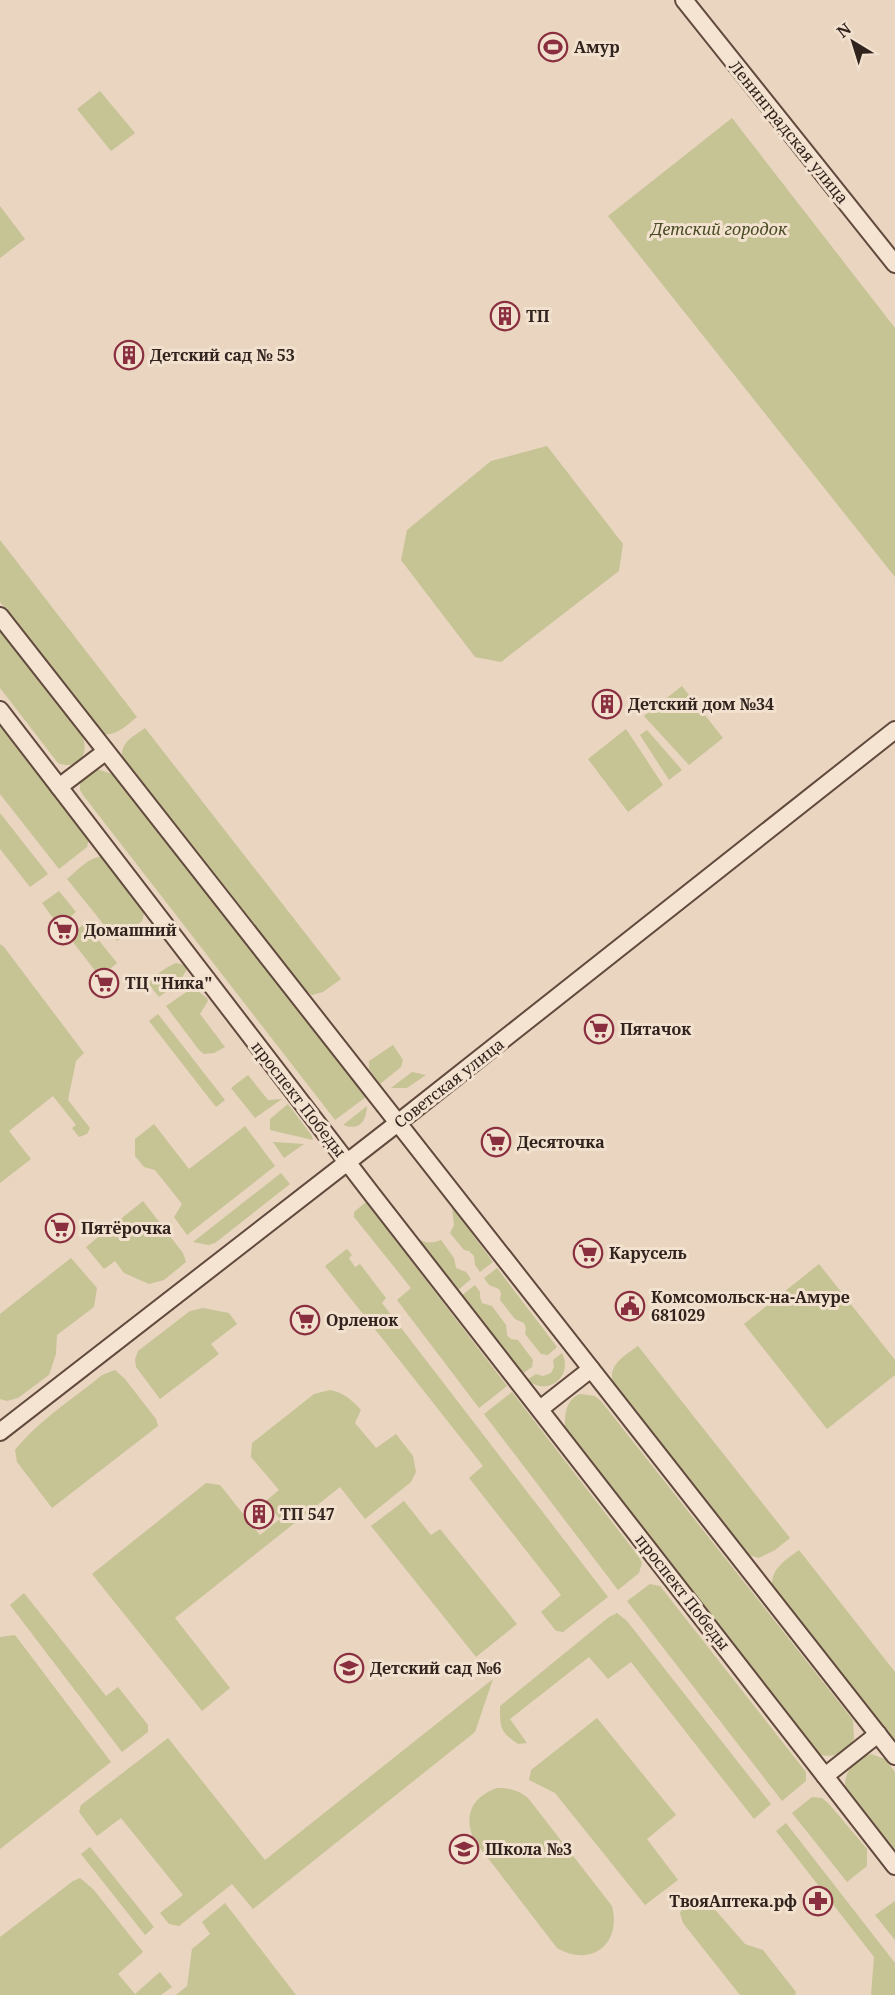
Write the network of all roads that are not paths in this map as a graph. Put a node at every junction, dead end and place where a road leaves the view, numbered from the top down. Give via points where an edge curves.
1 (684, 0) edge
2 (895, 264) edge
3 (0, 616) edge
4 (0, 710) edge
5 (895, 730) edge
6 (105, 752) junction
7 (59, 787) junction
8 (399, 1122) junction
9 (348, 1161) junction
10 (591, 1369) junction
11 (540, 1409) junction
12 (0, 1432) edge
13 (878, 1734) junction
14 (895, 1756) edge
15 (825, 1776) junction
16 (895, 1866) edge

1 - 2 main road, Ленинградская улица
3 - 6 main road
4 - 7 main road, проспект Победы
5 - 8 main road, Советская улица
6 - 7 main road
6 - 8 main road
7 - 9 main road, проспект Победы
8 - 9 main road, Советская улица
8 - 10 main road
9 - 11 main road, проспект Победы
9 - 12 main road, Советская улица
10 - 11 main road
10 - 13 main road
11 - 15 main road, проспект Победы
13 - 14 main road
13 - 15 main road
15 - 16 main road, проспект Победы

